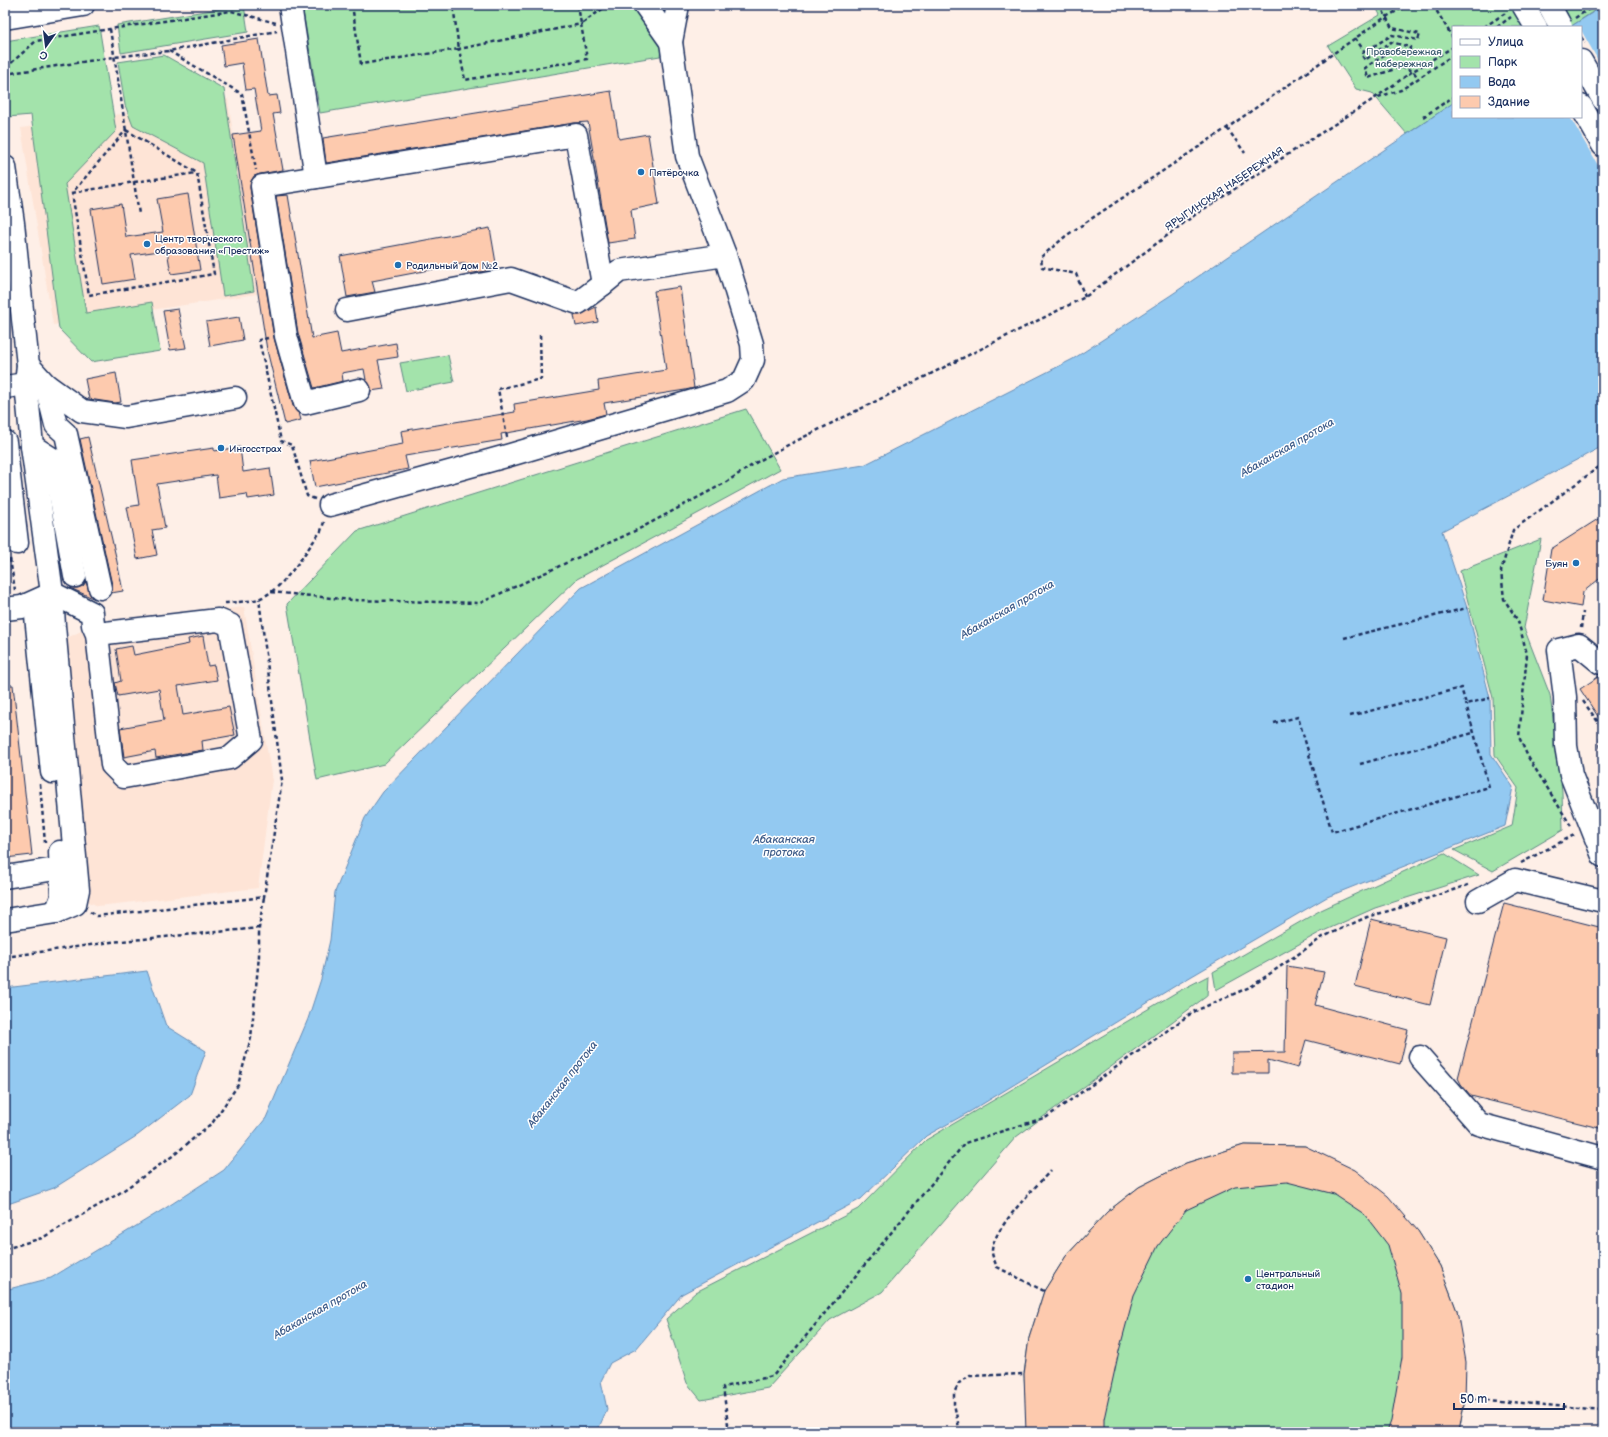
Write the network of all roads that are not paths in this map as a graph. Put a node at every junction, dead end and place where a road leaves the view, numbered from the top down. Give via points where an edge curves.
1 (83, 5) edge
2 (290, 5) edge
3 (644, 5) edge
4 (678, 5) edge
5 (1549, 5) edge
6 (1517, 7) edge
7 (5, 18) edge
8 (1567, 23) edge
9 (1535, 26) edge
10 (671, 42) junction
11 (1582, 63) edge
12 (1603, 99) edge
13 (1582, 108) edge
14 (1603, 145) edge
15 (5, 167) edge
16 (316, 177) junction
17 (9, 223) edge
18 (725, 255) junction
19 (604, 284) junction
20 (347, 310) dead end
21 (33, 378) junction
22 (5, 387) edge
23 (359, 390) dead end
24 (235, 398) dead end
25 (5, 442) edge
26 (32, 446) junction
27 (330, 505) dead end
28 (14, 550) road end
29 (75, 576) dead end
30 (100, 588) dead end
31 (52, 593) junction
32 (14, 608) edge
33 (97, 634) junction
34 (1603, 661) edge
35 (1603, 856) edge
36 (62, 868) junction
37 (5, 877) edge
38 (1474, 892) road end
39 (1603, 901) edge
40 (66, 908) junction
41 (1603, 910) edge
42 (1603, 918) edge
43 (5, 920) edge
44 (1420, 1057) dead end
45 (1603, 1158) edge

1 - 7 main road
2 - 16 main road
3 - 10 main road
4 - 10 main road
5 - 8 main road, bridge
6 - 9 main road, bridge
10 - 18 main road via 687,156
11 - 12 main road
13 - 14 main road
15 - 17 main road
16 - 19 main road via 576,135
16 - 23 main road via 262,186 286,336 305,402
17 - 21 main road
18 - 19 main road via 619,271
18 - 27 main road via 752,344 752,360 744,380 727,391
19 - 20 main road via 578,302 511,279
21 - 22 main road
21 - 24 main road via 82,411 126,417
21 - 26 main road
21 - 30 main road via 56,425 66,434
25 - 28 main road
26 - 29 main road via 54,460
26 - 31 main road
31 - 32 main road
31 - 33 main road via 92,613
31 - 36 main road via 36,616
31 - 40 main road via 78,890
33 - 33 main road via 218,620 230,625 251,740 230,758 124,777 112,765
34 - 35 main road via 1601,663 1580,645 1559,650 1565,697 1566,746 1571,775
36 - 37 main road
36 - 40 main road via 62,897
38 - 39 main road via 1515,880
40 - 43 main road
41 - 42 main road
44 - 45 main road via 1479,1124

